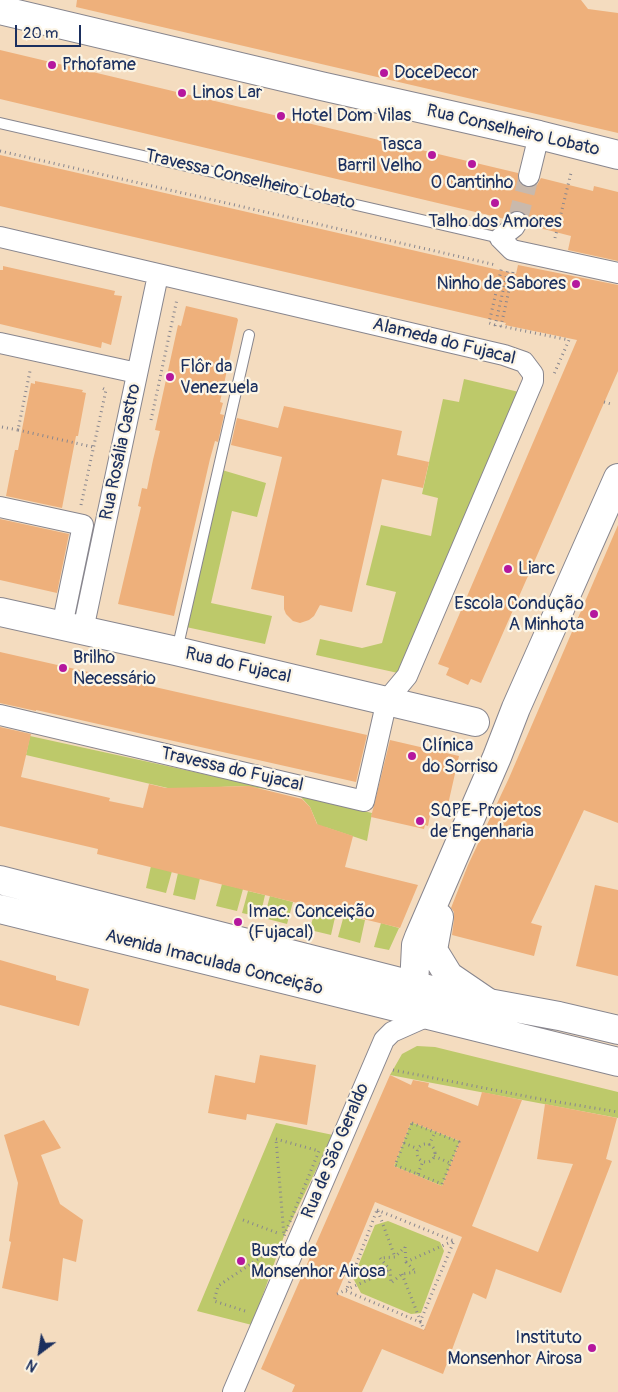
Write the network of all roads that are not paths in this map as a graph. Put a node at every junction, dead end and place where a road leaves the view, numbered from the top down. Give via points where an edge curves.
1 (0, 10) edge
2 (0, 123) edge
3 (539, 135) junction
4 (618, 155) edge
5 (529, 176) tunnel mouth
6 (517, 222) tunnel mouth
7 (0, 237) edge
8 (507, 251) junction
9 (618, 273) edge
10 (158, 275) junction
11 (249, 335) dead end
12 (0, 343) edge
13 (137, 373) junction
14 (618, 478) edge
15 (0, 507) edge
16 (0, 612) edge
17 (72, 628) junction
18 (176, 652) junction
19 (387, 700) junction
20 (516, 708) junction
21 (0, 715) edge
22 (475, 722) junction
23 (497, 757) junction
24 (448, 870) junction
25 (0, 880) edge
26 (0, 909) edge
27 (414, 986) junction
28 (490, 1004) junction
29 (428, 1016) junction
30 (618, 1030) edge
31 (618, 1062) edge
32 (233, 1392) edge

1 - 3 main road, Rua Conselheiro Lobato
2 - 8 lane, Travessa Conselheiro Lobato
3 - 4 main road, Rua Conselheiro Lobato
3 - 5 street
6 - 8 street
7 - 10 street, Alameda do Fujacal
8 - 9 street, Travessa Conselheiro Lobato
10 - 13 street, Rua Rosália Castro
10 - 19 street, Alameda do Fujacal via 504,355 524,362 533,374 533,381 407,676
11 - 18 lane
12 - 13 street
13 - 17 street, Rua Rosália Castro
14 - 20 main road
15 - 17 street via 83,525
16 - 17 main road, Rua do Fujacal
17 - 18 main road, Rua do Fujacal
18 - 19 main road, Rua do Fujacal
19 - 21 street, Travessa do Fujacal via 364,801
19 - 22 main road, Rua do Fujacal
20 - 22 main road
20 - 23 main road
22 - 23 main road
23 - 24 main road
24 - 27 main road via 416,945
24 - 28 main road via 432,950 449,976
25 - 27 main road, Avenida Imaculada Conceição
26 - 29 main road, Avenida Imaculada Conceição
27 - 28 main road, Avenida Imaculada Conceição
27 - 29 main road via 418,1003
28 - 30 main road, Avenida Imaculada Conceição
29 - 31 main road, Avenida Imaculada Conceição
29 - 32 street, Rua de São Geraldo via 392,1032 384,1040

